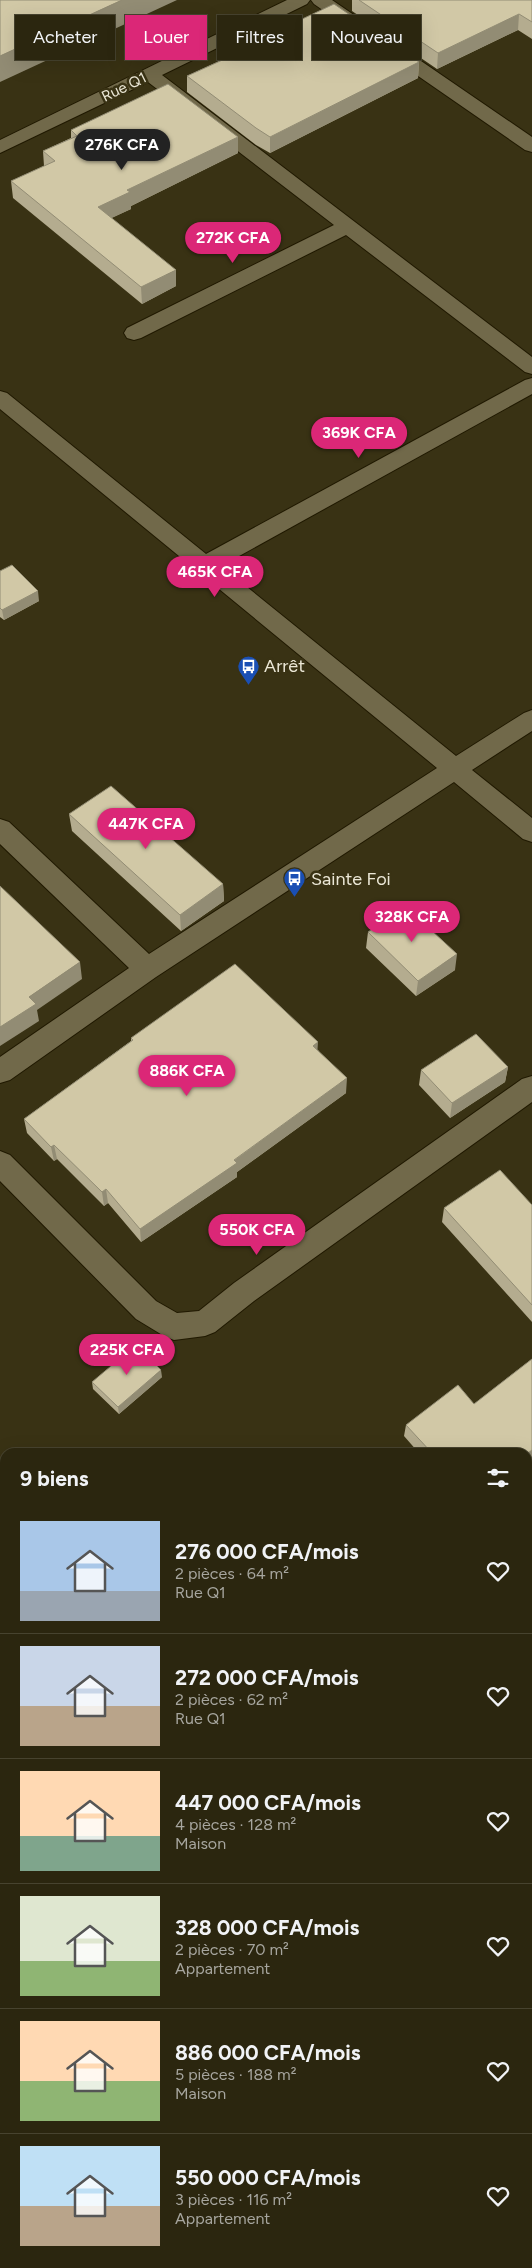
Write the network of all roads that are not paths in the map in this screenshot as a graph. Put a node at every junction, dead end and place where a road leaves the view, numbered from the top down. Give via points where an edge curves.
1 (300, 0) edge
2 (320, 0) edge
3 (150, 74) junction
4 (529, 140) edge
5 (0, 147) edge
6 (348, 226) junction
7 (134, 333) dead end
8 (532, 367) edge
9 (532, 385) edge
10 (0, 398) edge
11 (204, 565) junction
12 (532, 719) edge
13 (454, 768) junction
14 (0, 829) edge
15 (532, 832) edge
16 (146, 969) junction
17 (0, 1072) edge
18 (532, 1087) edge
19 (0, 1163) edge

1 - 3 street, Rue Q1
2 - 4 street
3 - 5 street, Rue Q1
3 - 6 street
6 - 7 street
6 - 8 street
9 - 11 street
10 - 11 street
11 - 13 street
12 - 13 street
13 - 15 street
13 - 16 street
14 - 16 street
16 - 17 street
18 - 19 street via 205,1323 174,1327 146,1310

